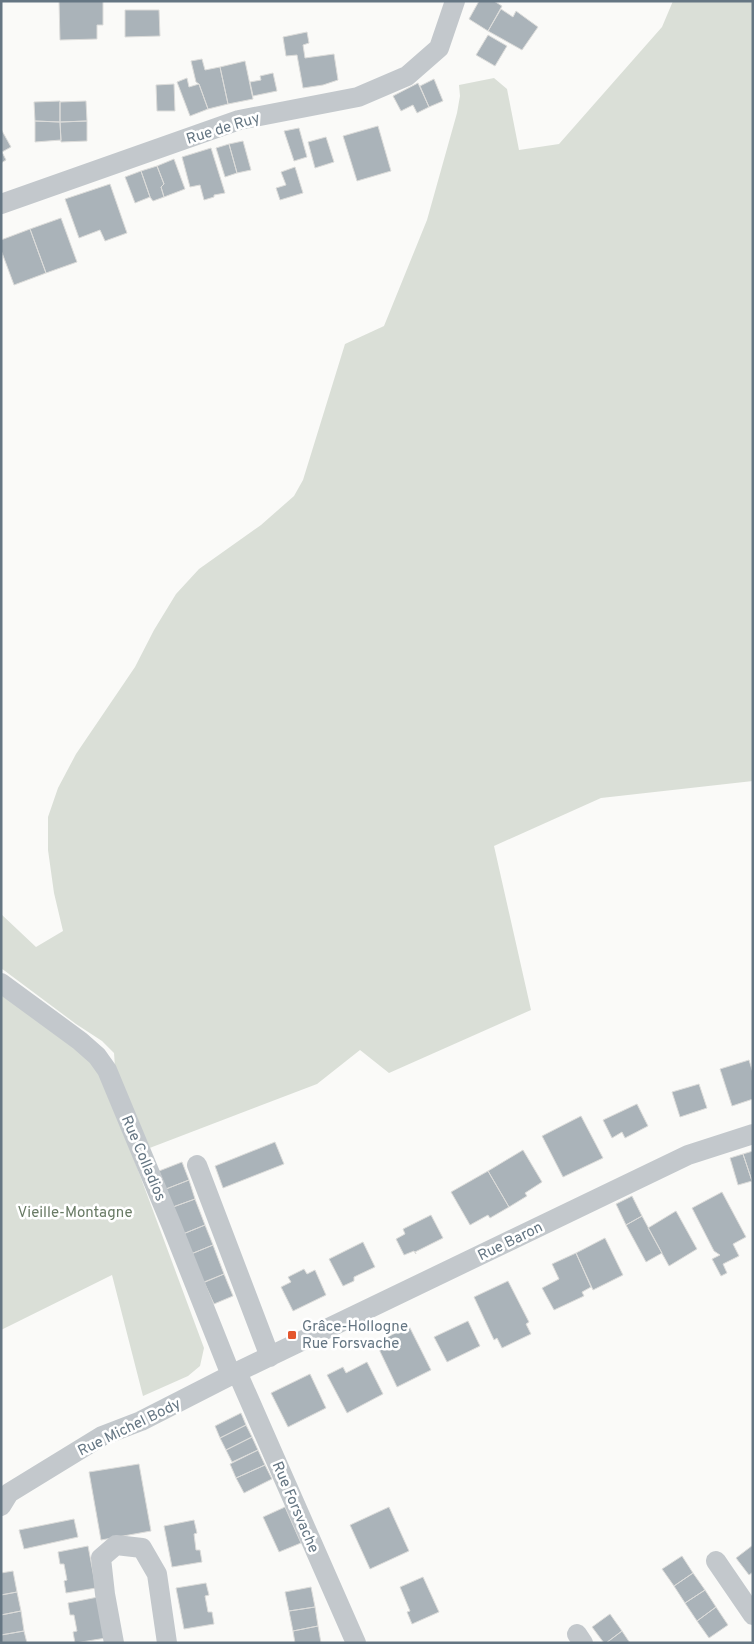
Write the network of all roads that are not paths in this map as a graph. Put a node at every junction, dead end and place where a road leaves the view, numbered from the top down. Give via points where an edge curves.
1 (455, 1) edge
2 (1, 204) edge
3 (1, 982) edge
4 (753, 1134) edge
5 (197, 1165) dead end
6 (270, 1357) junction
7 (234, 1373) junction
8 (1, 1506) edge
9 (716, 1561) dead end
10 (752, 1611) edge
11 (114, 1643) edge
12 (167, 1643) edge
13 (356, 1643) edge

1 - 2 street, Rue de Ruy via 439,48 407,76 358,97 238,120
3 - 7 street, Rue Colladios via 80,1041 107,1070
4 - 6 street, Rue Baron via 688,1155
5 - 6 street
6 - 7 street, Rue Baron
7 - 8 street, Rue Michel Body via 141,1421 102,1436 9,1493
7 - 13 street, Rue Forsvache
9 - 10 street
11 - 12 street via 101,1558 116,1545 142,1548 158,1574

